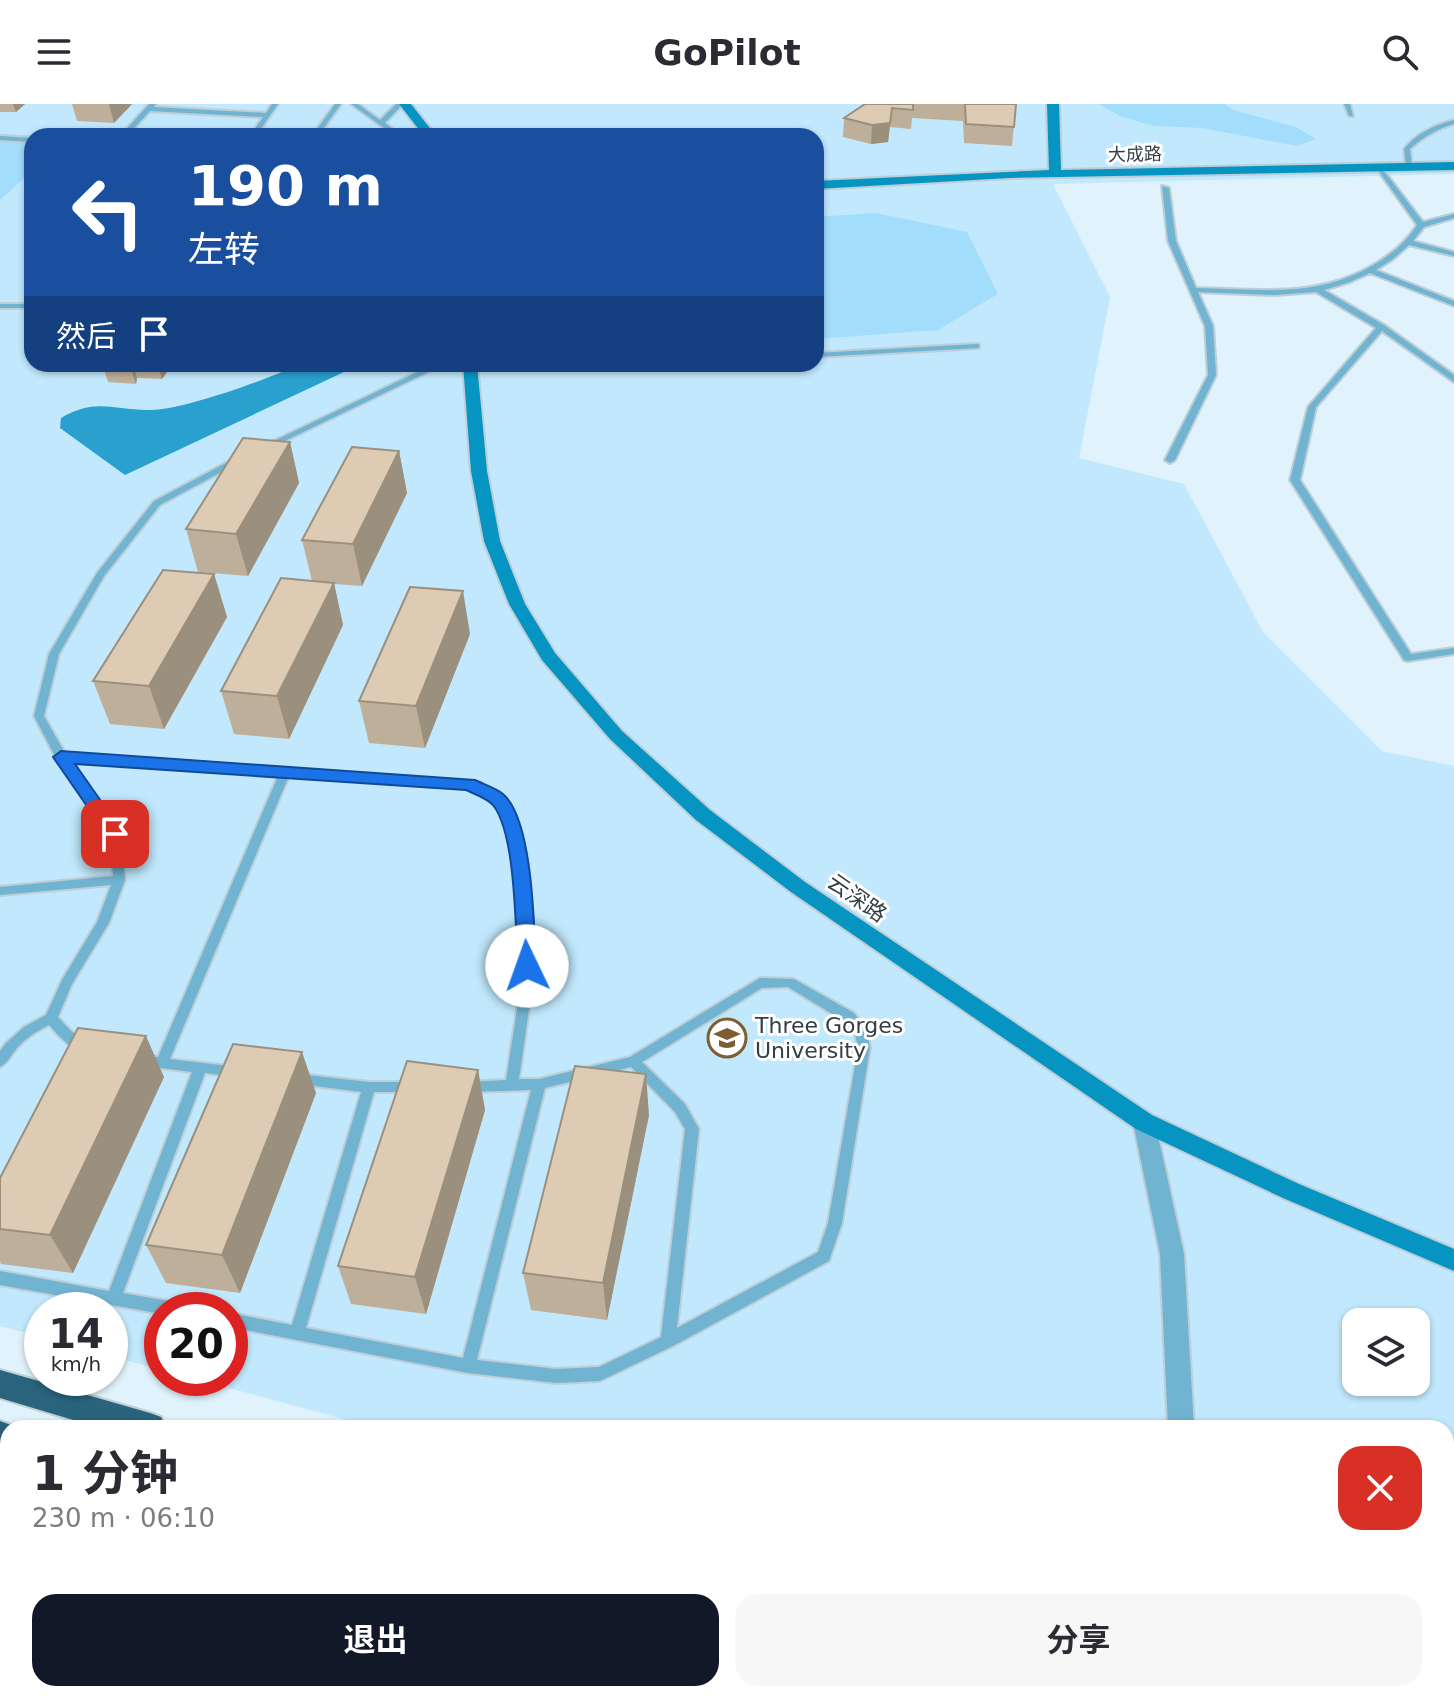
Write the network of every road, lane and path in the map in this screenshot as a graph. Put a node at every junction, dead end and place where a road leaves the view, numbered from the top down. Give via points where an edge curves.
1 (275, 104) edge
2 (338, 104) edge
3 (354, 104) edge
4 (403, 104) edge
5 (1053, 104) edge
6 (1347, 104) edge
7 (150, 106) edge
8 (268, 115) junction
9 (1351, 115) dead end
10 (382, 122) junction
11 (1454, 122) edge
12 (130, 128) edge
13 (259, 128) edge
14 (321, 128) edge
15 (389, 128) edge
16 (423, 128) edge
17 (0, 138) edge
18 (24, 140) edge
19 (1454, 166) edge
20 (1408, 167) junction
21 (1379, 168) junction
22 (1055, 173) junction
23 (824, 185) edge
24 (1165, 188) dead end
25 (1454, 216) edge
26 (1421, 225) junction
27 (1411, 243) junction
28 (1454, 254) edge
29 (1369, 270) junction
30 (1195, 290) junction
31 (1318, 290) junction
32 (1454, 304) edge
33 (0, 306) edge
34 (24, 306) edge
35 (1381, 327) junction
36 (976, 346) dead end
37 (824, 355) edge
38 (424, 372) edge
39 (471, 372) edge
40 (1454, 379) edge
41 (1170, 460) dead end
42 (1454, 651) edge
43 (61, 757) junction
44 (285, 772) junction
45 (119, 880) junction
46 (0, 891) edge
47 (51, 1018) junction
48 (95, 1054) edge
49 (135, 1060) edge
50 (633, 1061) junction
51 (0, 1062) edge
52 (162, 1063) junction
53 (200, 1068) junction
54 (246, 1073) edge
55 (277, 1077) edge
56 (539, 1084) junction
57 (512, 1085) junction
58 (369, 1087) junction
59 (426, 1088) edge
60 (454, 1088) edge
61 (1144, 1122) junction
62 (1454, 1260) edge
63 (0, 1278) edge
64 (80, 1292) edge
65 (116, 1292) edge
66 (248, 1323) edge
67 (297, 1332) junction
68 (668, 1341) junction
69 (468, 1366) junction
70 (0, 1384) edge
71 (123, 1420) edge
72 (1181, 1420) edge

1 - 8 lane
2 - 14 lane
3 - 10 lane
4 - 10 lane
4 - 16 street
5 - 22 street
6 - 9 lane
7 - 8 lane
7 - 12 lane
8 - 13 lane
10 - 15 lane
11 - 20 lane via 1414,141 1407,149
17 - 18 lane
19 - 20 street, 大成路
20 - 21 street, 大成路
21 - 22 street, 大成路
21 - 26 lane
22 - 23 street, 大成路
24 - 30 lane via 1172,241
25 - 26 lane
26 - 27 lane
27 - 28 lane
27 - 29 lane
29 - 31 lane
29 - 32 lane
30 - 31 lane
30 - 41 lane via 1209,326 1212,375
31 - 35 lane
33 - 34 lane
35 - 40 lane
35 - 42 lane via 1312,407 1295,480 1408,658
36 - 37 lane
38 - 43 lane via 157,503 100,575 54,654 39,716
39 - 61 street, 云深路 via 479,471 492,541 517,604 548,656 616,735 703,815 798,887
43 - 44 lane
43 - 45 lane via 115,834
44 - 52 lane
44 - 57 lane via 469,785 497,798 512,821 526,941
45 - 46 lane
45 - 47 lane via 103,923
47 - 48 lane
47 - 51 lane via 25,1031
49 - 52 lane
50 - 56 lane
50 - 68 lane via 680,1108 692,1129
50 - 68 lane via 760,983 790,982 849,1017 861,1031 864,1048 835,1223 824,1256
52 - 53 lane
53 - 54 lane
53 - 65 lane
55 - 58 lane
56 - 57 lane
56 - 69 lane
57 - 60 lane
58 - 59 lane
58 - 67 lane
61 - 62 street, 云深路
61 - 72 street via 1172,1254
63 - 64 lane
66 - 67 lane
67 - 69 lane
68 - 69 lane via 600,1374 556,1376
70 - 71 highway

